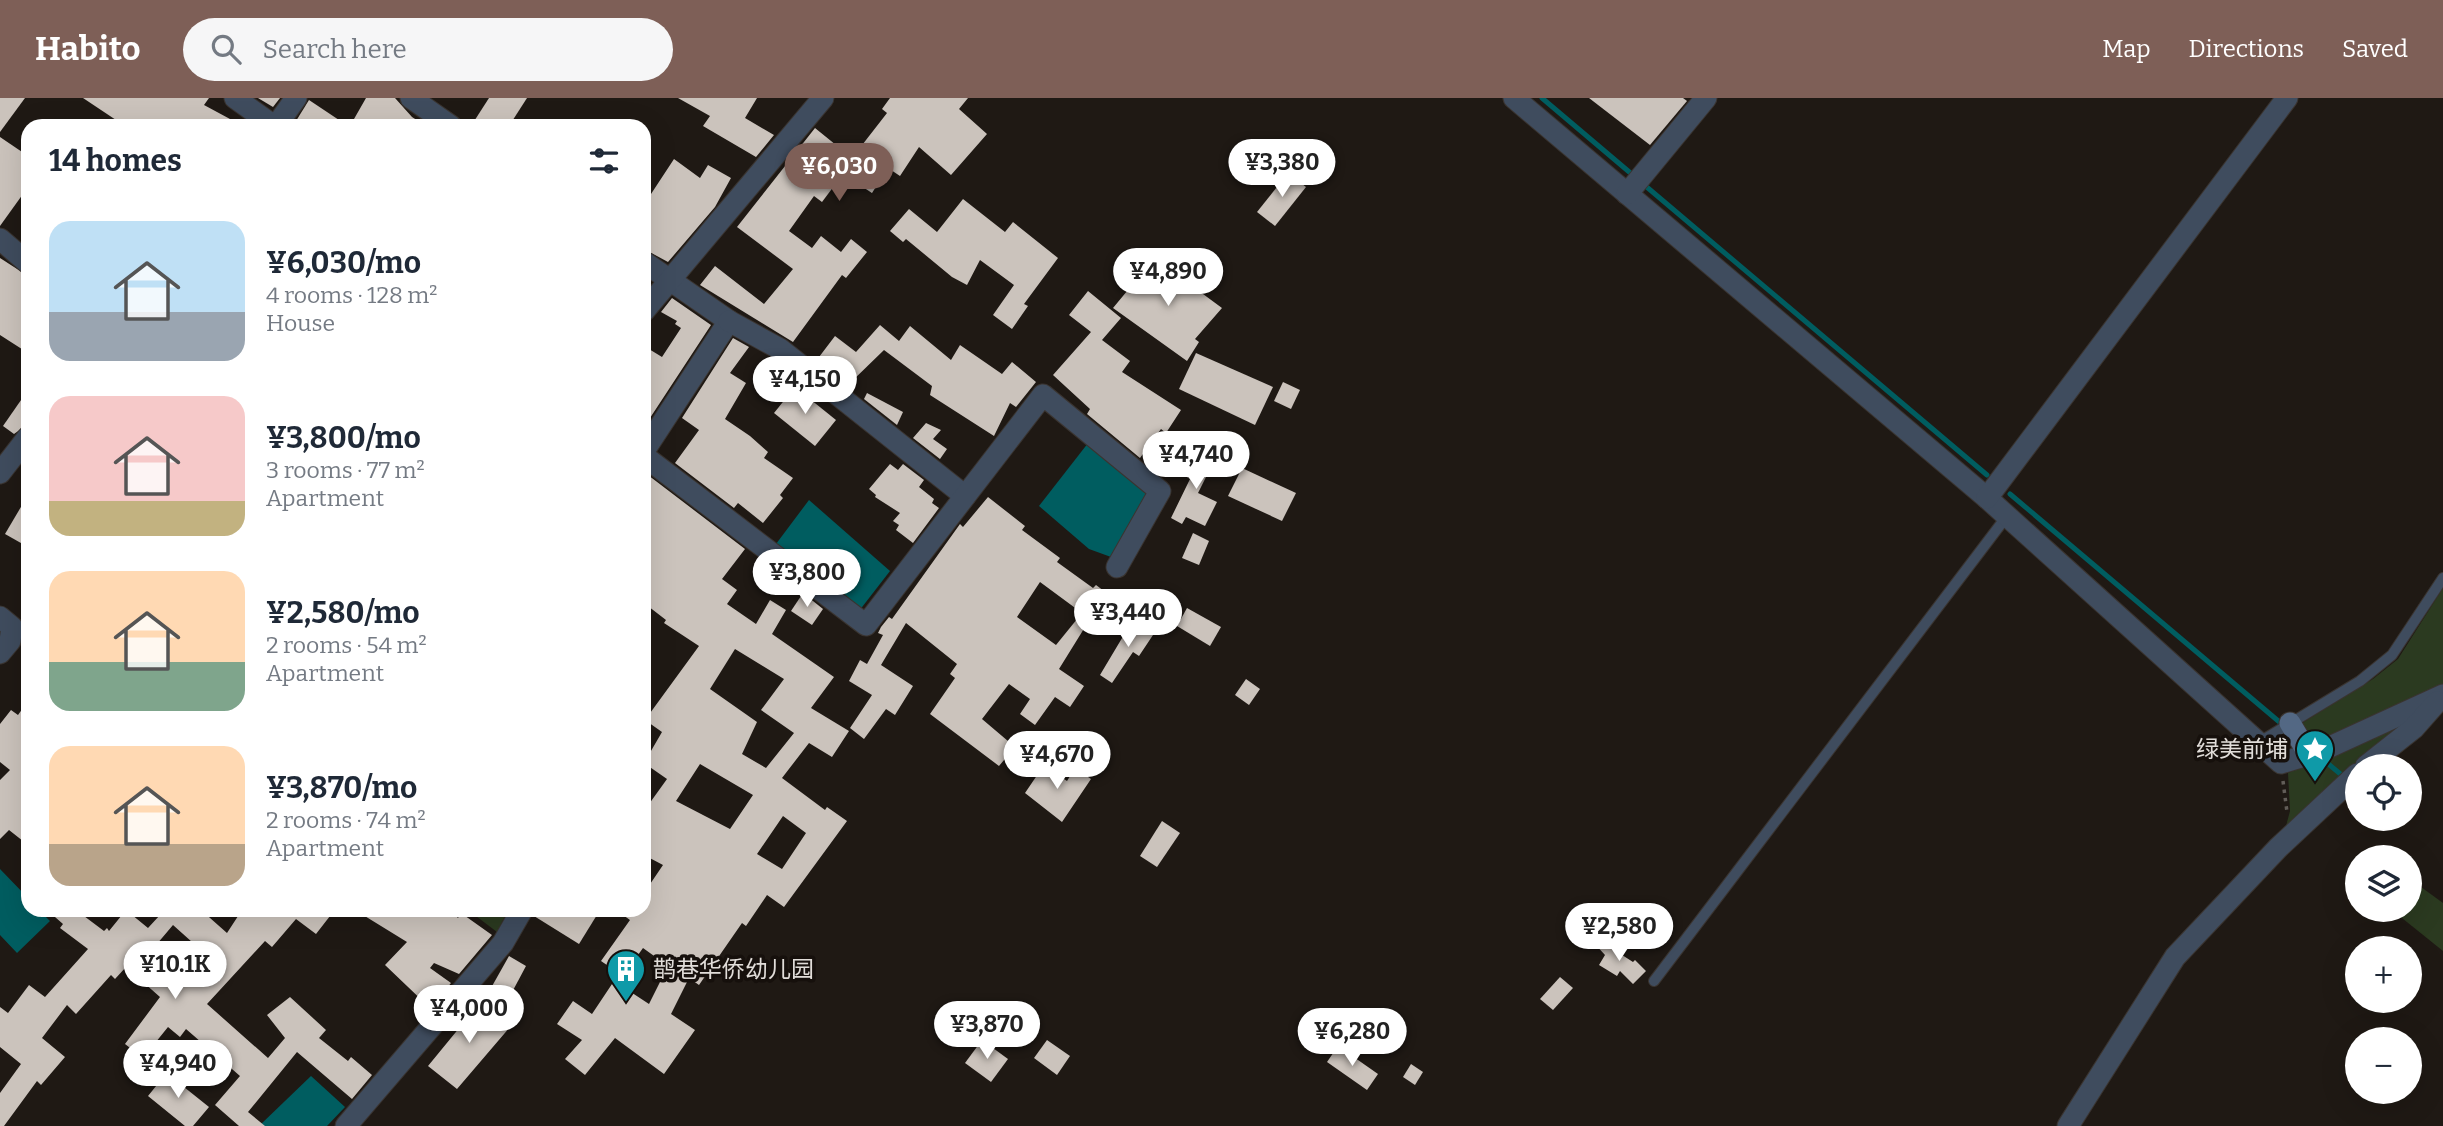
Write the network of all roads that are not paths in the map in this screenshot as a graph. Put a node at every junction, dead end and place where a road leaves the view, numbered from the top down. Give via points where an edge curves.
1 (235, 98) edge
2 (296, 98) edge
3 (411, 98) edge
4 (823, 98) edge
5 (1514, 98) edge
6 (1706, 98) edge
7 (2279, 100) edge
8 (265, 119) edge
9 (280, 119) edge
10 (441, 119) edge
11 (1635, 185) junction
12 (0, 239) edge
13 (21, 257) edge
14 (651, 267) edge
15 (670, 280) junction
16 (651, 303) edge
17 (729, 321) junction
18 (651, 440) edge
19 (21, 446) edge
20 (651, 461) edge
21 (0, 473) edge
22 (965, 496) junction
23 (1987, 498) junction
24 (2007, 516) junction
25 (1117, 567) dead end
26 (2443, 578) edge
27 (0, 617) edge
28 (0, 653) edge
29 (2443, 695) edge
30 (2290, 723) junction
31 (2258, 743) junction
32 (2382, 754) edge
33 (2302, 757) junction
34 (2345, 785) edge
35 (518, 917) edge
36 (1654, 981) dead end
37 (346, 1126) edge
38 (2068, 1126) edge

1 - 8 street
2 - 9 street
3 - 10 street
4 - 15 street
5 - 11 street
6 - 11 street
7 - 23 street
11 - 23 street
12 - 13 street
14 - 15 street
15 - 16 street
15 - 17 street
17 - 18 street
17 - 22 street via 780,348
19 - 21 street
20 - 22 street via 866,625
22 - 25 street via 1043,395 1160,491
23 - 24 street
24 - 31 street
24 - 36 lane
26 - 30 lane via 2392,655 2360,681
27 - 28 street via 12,627 10,641
29 - 32 street via 2414,728
29 - 33 street
30 - 31 lane
30 - 33 main road
31 - 33 street
34 - 38 street via 2278,848 2175,957
35 - 37 street via 503,943

